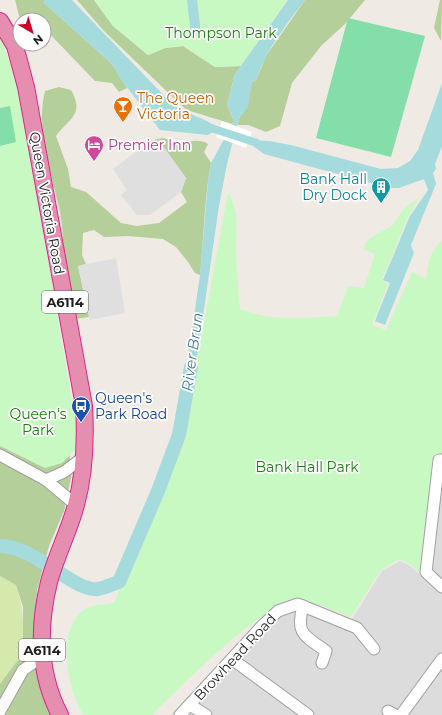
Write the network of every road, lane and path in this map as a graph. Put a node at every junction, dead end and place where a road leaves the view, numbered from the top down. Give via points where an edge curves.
1 (0, 21) edge
2 (0, 456) edge
3 (85, 456) junction
4 (442, 460) edge
5 (46, 480) junction
6 (76, 505) junction
7 (442, 587) edge
8 (303, 606) junction
9 (374, 649) dead end
10 (43, 656) junction
11 (232, 659) junction
12 (442, 659) edge
13 (322, 663) dead end
14 (190, 705) junction
15 (0, 711) edge
16 (60, 715) edge
17 (180, 715) edge
18 (206, 715) edge
19 (308, 715) edge
20 (401, 715) edge

1 - 3 highway, Queen Victoria Road / A6114 via 15,46 30,103 84,406
2 - 5 street
3 - 5 street via 64,472
3 - 6 highway, Queen Victoria Road / A6114
4 - 7 street via 426,572
5 - 6 street
6 - 10 highway, Queen Victoria Road / A6114 via 49,582 40,632
8 - 9 street via 358,628
8 - 11 street, Browhead Road via 298,604 278,611
8 - 13 street via 299,627 307,637 326,651
10 - 15 street via 23,670
10 - 16 highway, Queen Victoria Road / A6114 via 47,684
11 - 14 street, Browhead Road
11 - 19 street
12 - 20 street
14 - 17 street, Browhead Road
14 - 18 street

